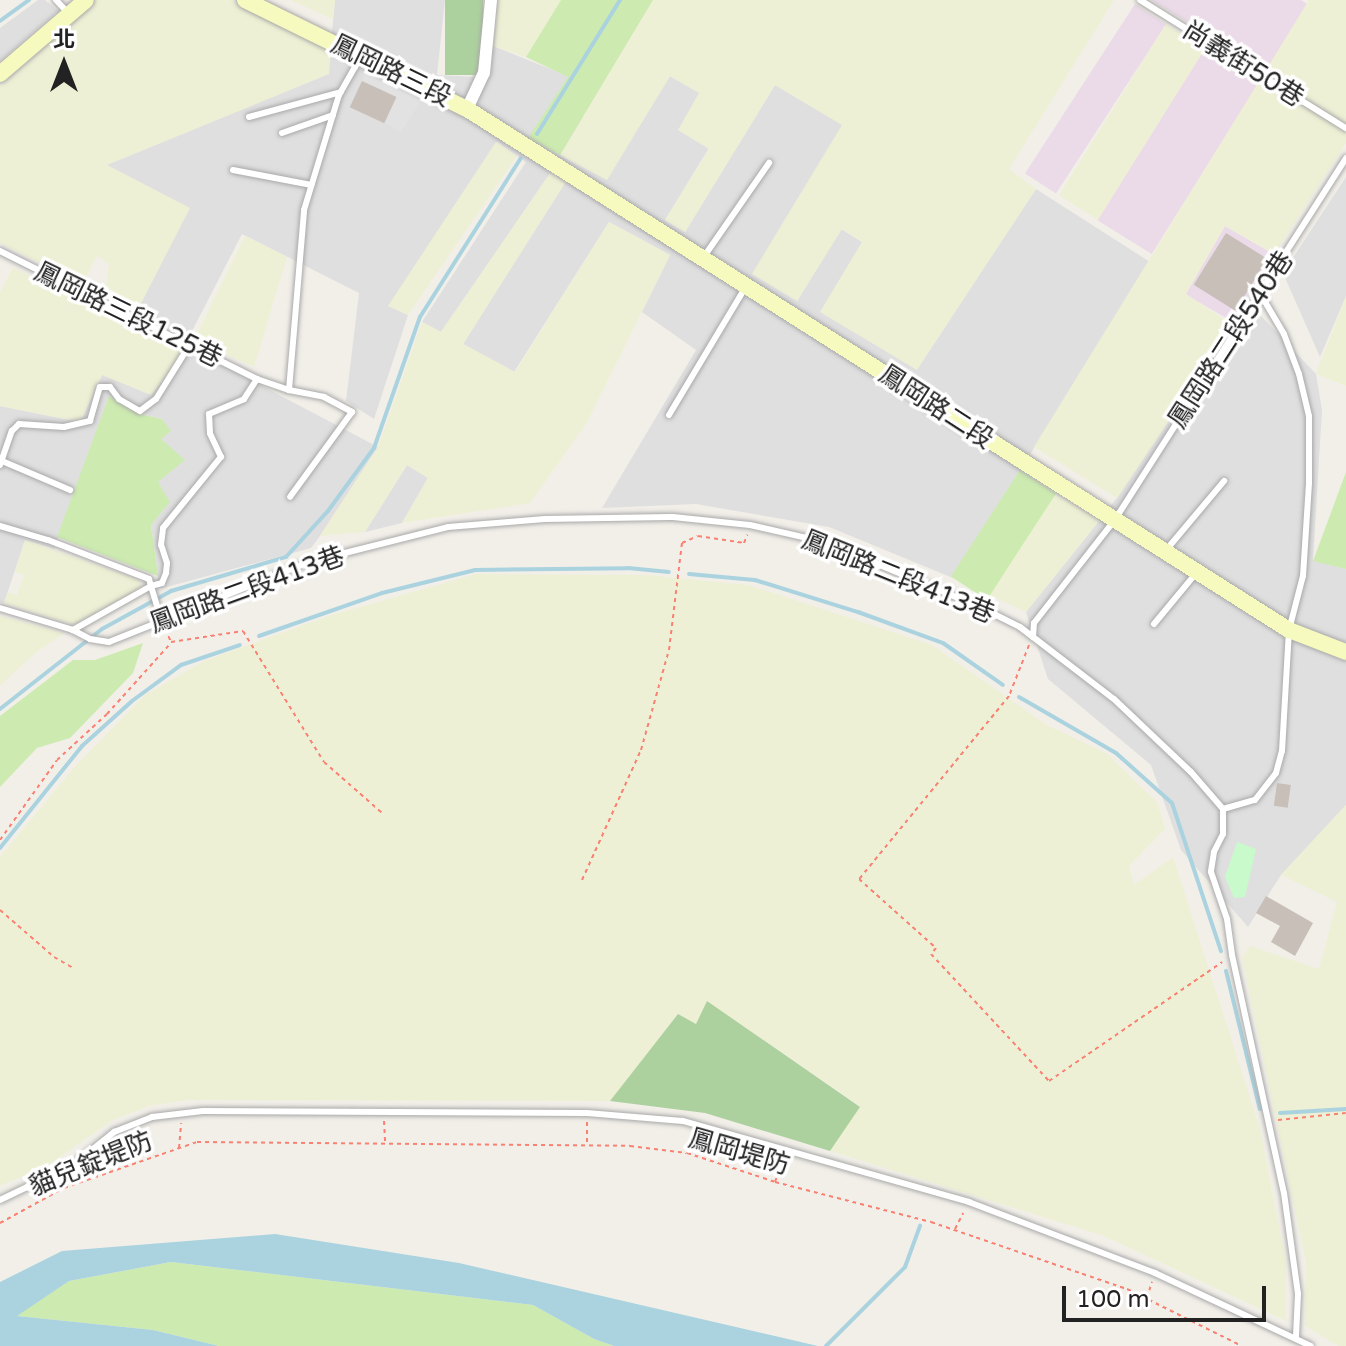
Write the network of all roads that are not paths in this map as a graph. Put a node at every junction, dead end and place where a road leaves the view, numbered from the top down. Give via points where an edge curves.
1 (56, 0) edge
2 (86, 0) edge
3 (245, 0) edge
4 (491, 0) edge
5 (1140, 0) edge
6 (69, 14) junction
7 (361, 57) junction
8 (0, 74) edge
9 (341, 92) junction
10 (467, 109) junction
11 (333, 115) junction
12 (249, 117) dead end
13 (1346, 128) edge
14 (282, 133) dead end
15 (533, 150) joint
16 (1346, 158) edge
17 (769, 163) dead end
18 (233, 170) dead end
19 (312, 185) junction
20 (0, 251) edge
21 (703, 258) junction
22 (747, 285) junction
23 (1261, 295) junction
24 (189, 346) junction
25 (257, 379) junction
26 (289, 390) junction
27 (669, 415) dead end
28 (1, 463) edge
29 (1224, 481) dead end
30 (70, 490) dead end
31 (290, 497) dead end
32 (1114, 521) junction
33 (0, 526) edge
34 (1165, 552) junction
35 (1197, 572) junction
36 (151, 586) junction
37 (0, 608) edge
38 (161, 619) junction
39 (1154, 624) dead end
40 (73, 630) junction
41 (1289, 630) junction
42 (1033, 637) junction
43 (1346, 652) edge
44 (1223, 809) junction
45 (0, 1200) edge
46 (1296, 1337) junction
47 (1311, 1346) edge

1 - 6 lane
2 - 6 street
3 - 7 street, 鳳岡路三段
4 - 10 street via 484,73
5 - 13 lane, 尚義街50巷
6 - 8 street
7 - 9 lane
7 - 10 street, 鳳岡路三段
9 - 11 lane
9 - 12 lane
10 - 15 street, 鳳岡路三段
11 - 14 lane
11 - 19 lane
15 - 21 street, 鳳岡路二段
16 - 23 lane, 鳳岡路二段540巷
17 - 21 lane
18 - 19 lane
19 - 26 lane via 304,210
20 - 24 lane, 鳳岡路三段125巷
21 - 22 street, 鳳岡路二段
22 - 27 lane
22 - 32 street, 鳳岡路二段
23 - 32 lane, 鳳岡路二段540巷
23 - 41 lane via 1284,334 1309,416 1303,576
24 - 25 lane, 鳳岡路三段125巷
24 - 28 lane via 156,399 140,411 110,387 100,387 90,421 64,427 19,424
25 - 26 lane, 鳳岡路三段125巷
25 - 36 lane via 244,399 209,414 210,433 221,457 163,528 166,573 162,583
26 - 31 lane, 鳳岡路三段125巷 via 324,397 352,412
28 - 30 lane
29 - 34 lane
32 - 34 street, 鳳岡路二段
32 - 42 lane, 鳳岡路二段540巷 via 1034,623
33 - 36 lane via 149,579
34 - 35 street, 鳳岡路二段
35 - 39 lane
35 - 41 street, 鳳岡路二段
36 - 38 lane
36 - 40 lane
37 - 40 lane, 鳳岡路二段413巷
38 - 40 lane, 鳳岡路二段413巷 via 109,642
38 - 42 lane, 鳳岡路二段413巷 via 309,562 448,527 673,517 750,525 825,542 984,609
41 - 43 street, 鳳岡路二段
41 - 44 lane via 1276,773 1255,800
42 - 44 lane, 鳳岡路二段413巷 via 1114,699
44 - 46 lane via 1223,834 1211,872 1227,919 1291,1233 1298,1294
45 - 46 lane via 73,1165 114,1132 152,1117 587,1113 683,1121 969,1202 1155,1273
46 - 47 lane

